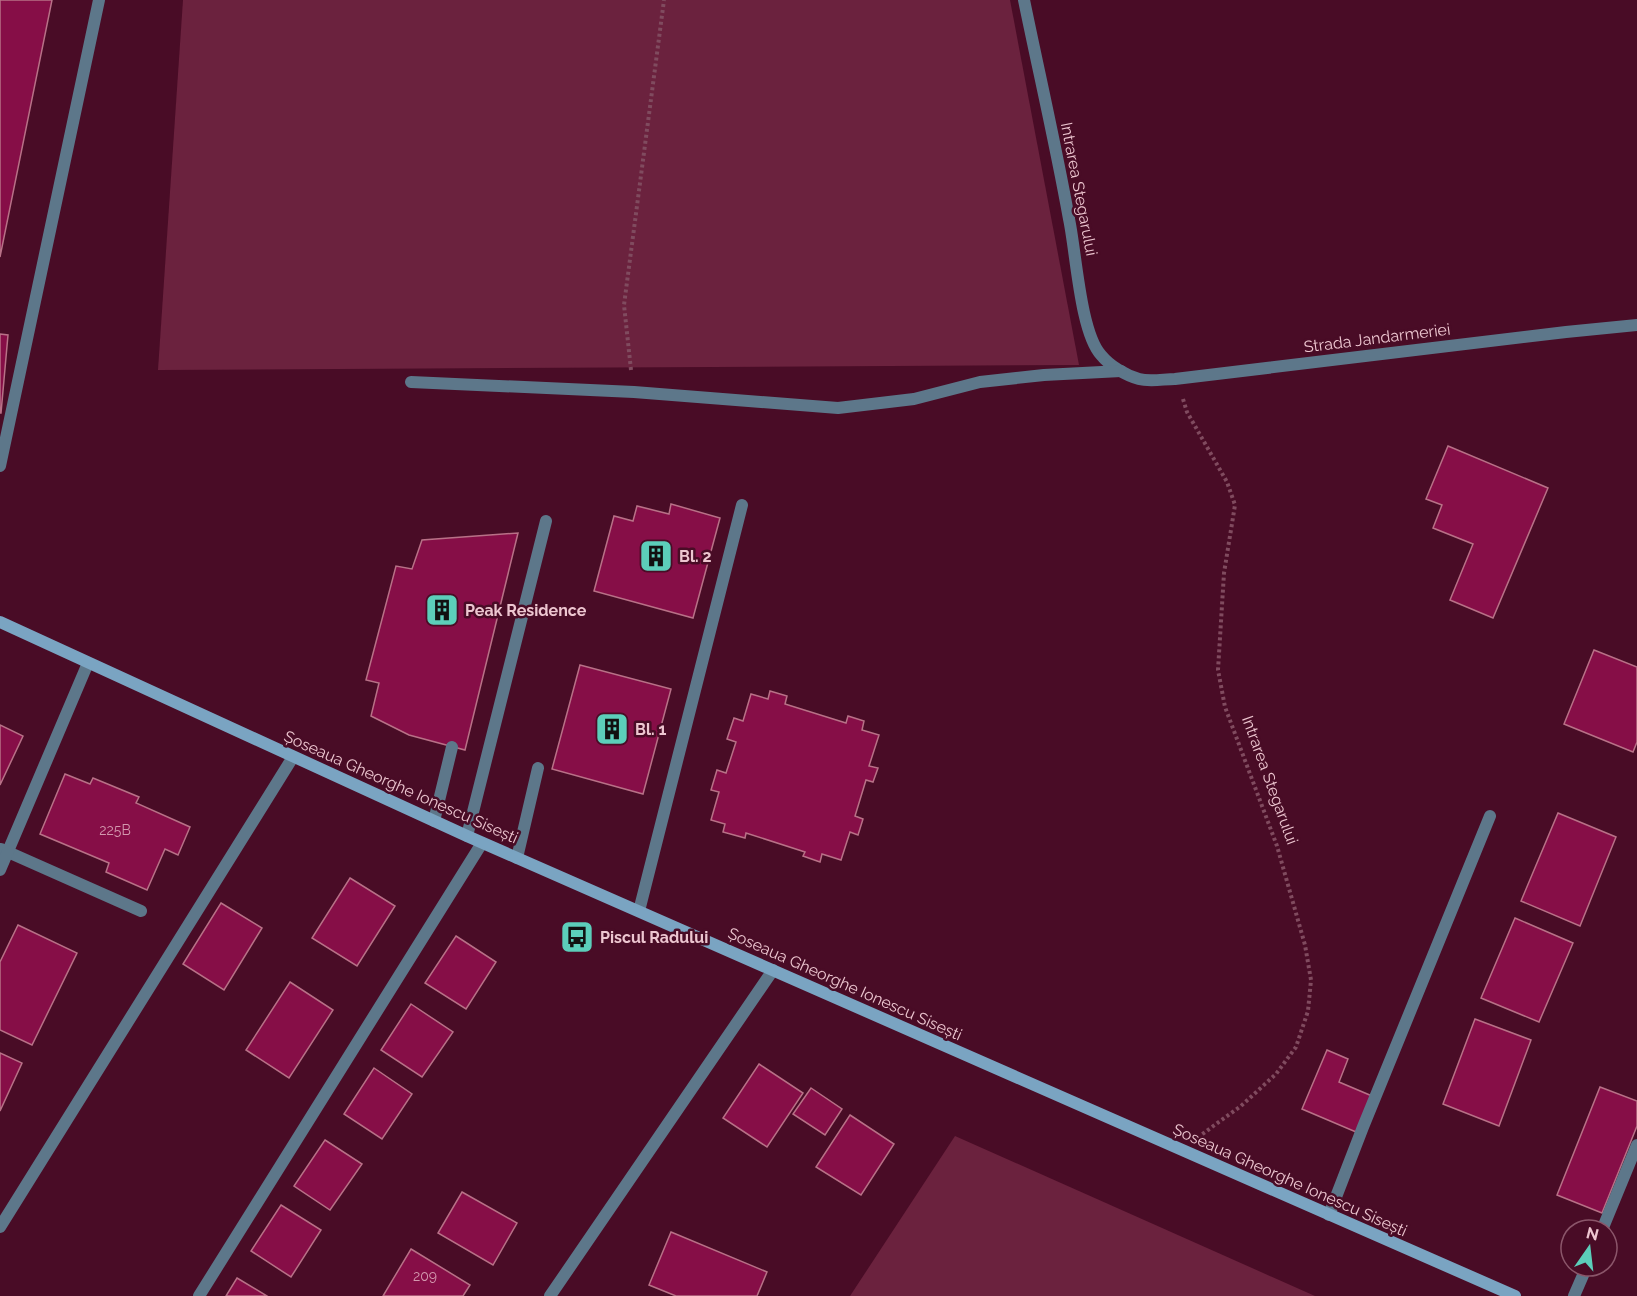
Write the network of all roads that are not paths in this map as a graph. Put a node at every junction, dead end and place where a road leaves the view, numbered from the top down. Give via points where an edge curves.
1 (99, 0) edge
2 (1024, 0) edge
3 (1637, 325) edge
4 (1122, 371) junction
5 (411, 382) dead end
6 (0, 466) edge
7 (742, 505) dead end
8 (546, 521) dead end
9 (0, 622) edge
10 (88, 663) junction
11 (452, 747) dead end
12 (293, 757) junction
13 (538, 768) dead end
14 (1490, 816) dead end
15 (435, 821) junction
16 (467, 836) junction
17 (482, 843) junction
18 (4, 850) edge
19 (517, 858) junction
20 (0, 870) edge
21 (141, 911) dead end
22 (639, 911) junction
23 (773, 970) junction
24 (1637, 1145) edge
25 (1329, 1215) junction
26 (1607, 1218) edge
27 (0, 1227) edge
28 (1582, 1278) edge
29 (199, 1296) edge
30 (550, 1296) edge
31 (1515, 1296) edge
32 (1574, 1296) edge

1 - 6 street
2 - 4 street, Intrarea Stegarului via 1070,220 1084,315 1099,354
3 - 4 street, Strada Jandarmeriei via 1175,379 1140,379
4 - 5 street via 980,382 914,399 838,408 634,392
7 - 22 street
8 - 16 street
9 - 10 main road, Șoseaua Gheorghe Ionescu Sisești
10 - 12 main road, Șoseaua Gheorghe Ionescu Sisești
10 - 18 street
11 - 15 street
12 - 15 main road, Șoseaua Gheorghe Ionescu Sisești
12 - 27 street
13 - 19 street
14 - 25 street
15 - 16 main road, Șoseaua Gheorghe Ionescu Sisești
16 - 17 main road, Șoseaua Gheorghe Ionescu Sisești
17 - 19 main road, Șoseaua Gheorghe Ionescu Sisești
17 - 29 street
18 - 20 street
18 - 21 street
19 - 22 main road, Șoseaua Gheorghe Ionescu Sisești
22 - 23 main road, Șoseaua Gheorghe Ionescu Sisești
23 - 25 main road, Șoseaua Gheorghe Ionescu Sisești
23 - 30 street
24 - 26 street
25 - 31 main road, Șoseaua Gheorghe Ionescu Sisești
28 - 32 street

